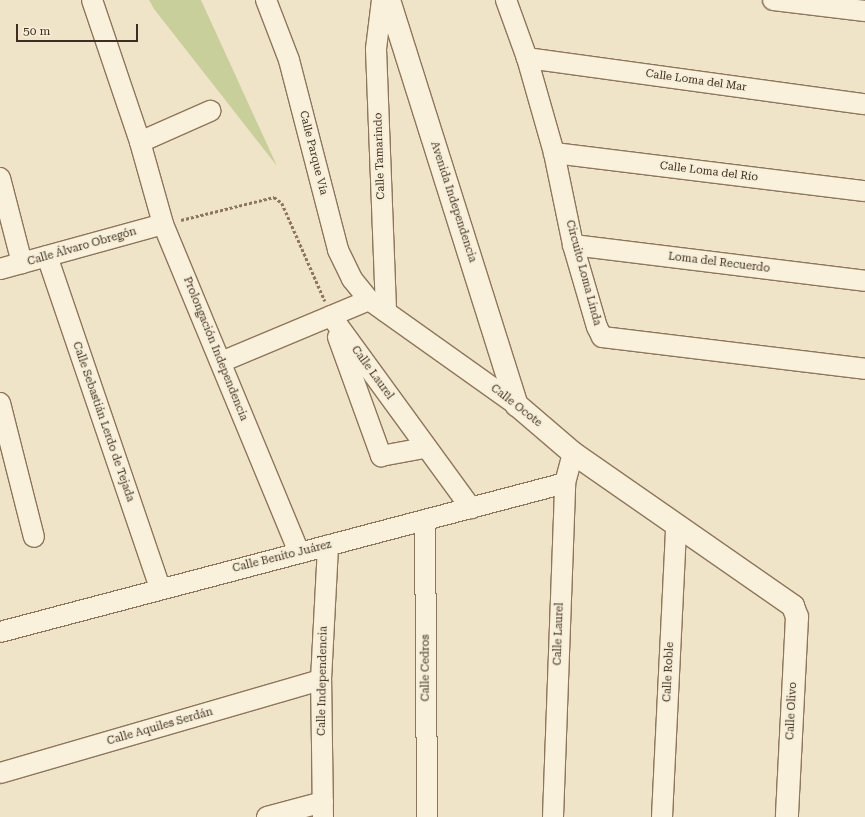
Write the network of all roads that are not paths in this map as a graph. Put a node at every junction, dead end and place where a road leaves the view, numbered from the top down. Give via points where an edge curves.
1 (92, 0) edge
2 (266, 0) edge
3 (382, 0) edge
4 (389, 0) edge
5 (506, 0) edge
6 (773, 0) edge
7 (865, 11) edge
8 (527, 58) junction
9 (865, 104) edge
10 (210, 111) dead end
11 (140, 142) junction
12 (554, 153) junction
13 (0, 178) edge
14 (865, 191) edge
15 (163, 224) junction
16 (573, 245) junction
17 (47, 256) junction
18 (22, 263) junction
19 (0, 269) edge
20 (865, 281) edge
21 (369, 300) junction
22 (386, 312) junction
23 (331, 316) junction
24 (221, 362) junction
25 (865, 370) edge
26 (0, 403) edge
27 (517, 405) junction
28 (424, 448) junction
29 (573, 453) junction
30 (565, 483) junction
31 (471, 508) junction
32 (425, 520) junction
33 (676, 527) junction
34 (34, 537) dead end
35 (328, 546) junction
36 (299, 553) junction
37 (160, 588) junction
38 (793, 606) joint
39 (0, 632) edge
40 (321, 680) junction
41 (0, 774) edge
42 (323, 809) edge
43 (267, 817) edge
44 (427, 817) edge
45 (552, 817) edge
46 (662, 817) edge
47 (787, 817) edge

1 - 11 street, Prolongación Independencia
2 - 21 street, Calle Parque Vía via 288,60 338,250 352,279
3 - 22 street, Calle Tamarindo via 376,49
4 - 27 street, Avenida Independencia
5 - 8 street, Circuito Loma Linda
6 - 7 street
8 - 9 street, Calle Loma del Mar
8 - 12 street, Circuito Loma Linda
10 - 11 street
11 - 15 street, Prolongación Independencia
12 - 14 street, Calle Loma del Río
12 - 16 street, Circuito Loma Linda
13 - 18 street
15 - 17 street, Calle Álvaro Obregón
15 - 24 street, Prolongación Independencia
16 - 20 street, Loma del Recuerdo
16 - 25 street, Circuito Loma Linda via 602,337
17 - 18 street, Calle Álvaro Obregón
17 - 37 street, Calle Sebastián Lerdo de Tejada
18 - 19 street, Calle Álvaro Obregón
21 - 22 street, Calle Ocote
21 - 23 street
22 - 27 street, Calle Ocote
23 - 24 street
23 - 28 street, Calle Laurel
23 - 28 street via 381,456
24 - 36 street, Prolongación Independencia
26 - 34 street
27 - 29 street, Calle Ocote
28 - 31 street, Calle Laurel
29 - 30 street, Calle Laurel
29 - 33 street, Calle Ocote
30 - 31 street, Calle Benito Juárez
30 - 45 street, Calle Laurel
31 - 32 street, Calle Benito Juárez
32 - 35 street, Calle Benito Juárez
32 - 44 street, Calle Cedros
33 - 38 street, Calle Ocote
33 - 46 street, Calle Roble
35 - 36 street, Calle Benito Juárez
35 - 40 street, Calle Independencia
36 - 37 street, Calle Benito Juárez
37 - 39 street, Calle Benito Juárez
38 - 47 street, Calle Olivo via 797,617
40 - 41 street, Calle Aquiles Serdán
40 - 42 street, Calle Independencia
42 - 43 street

